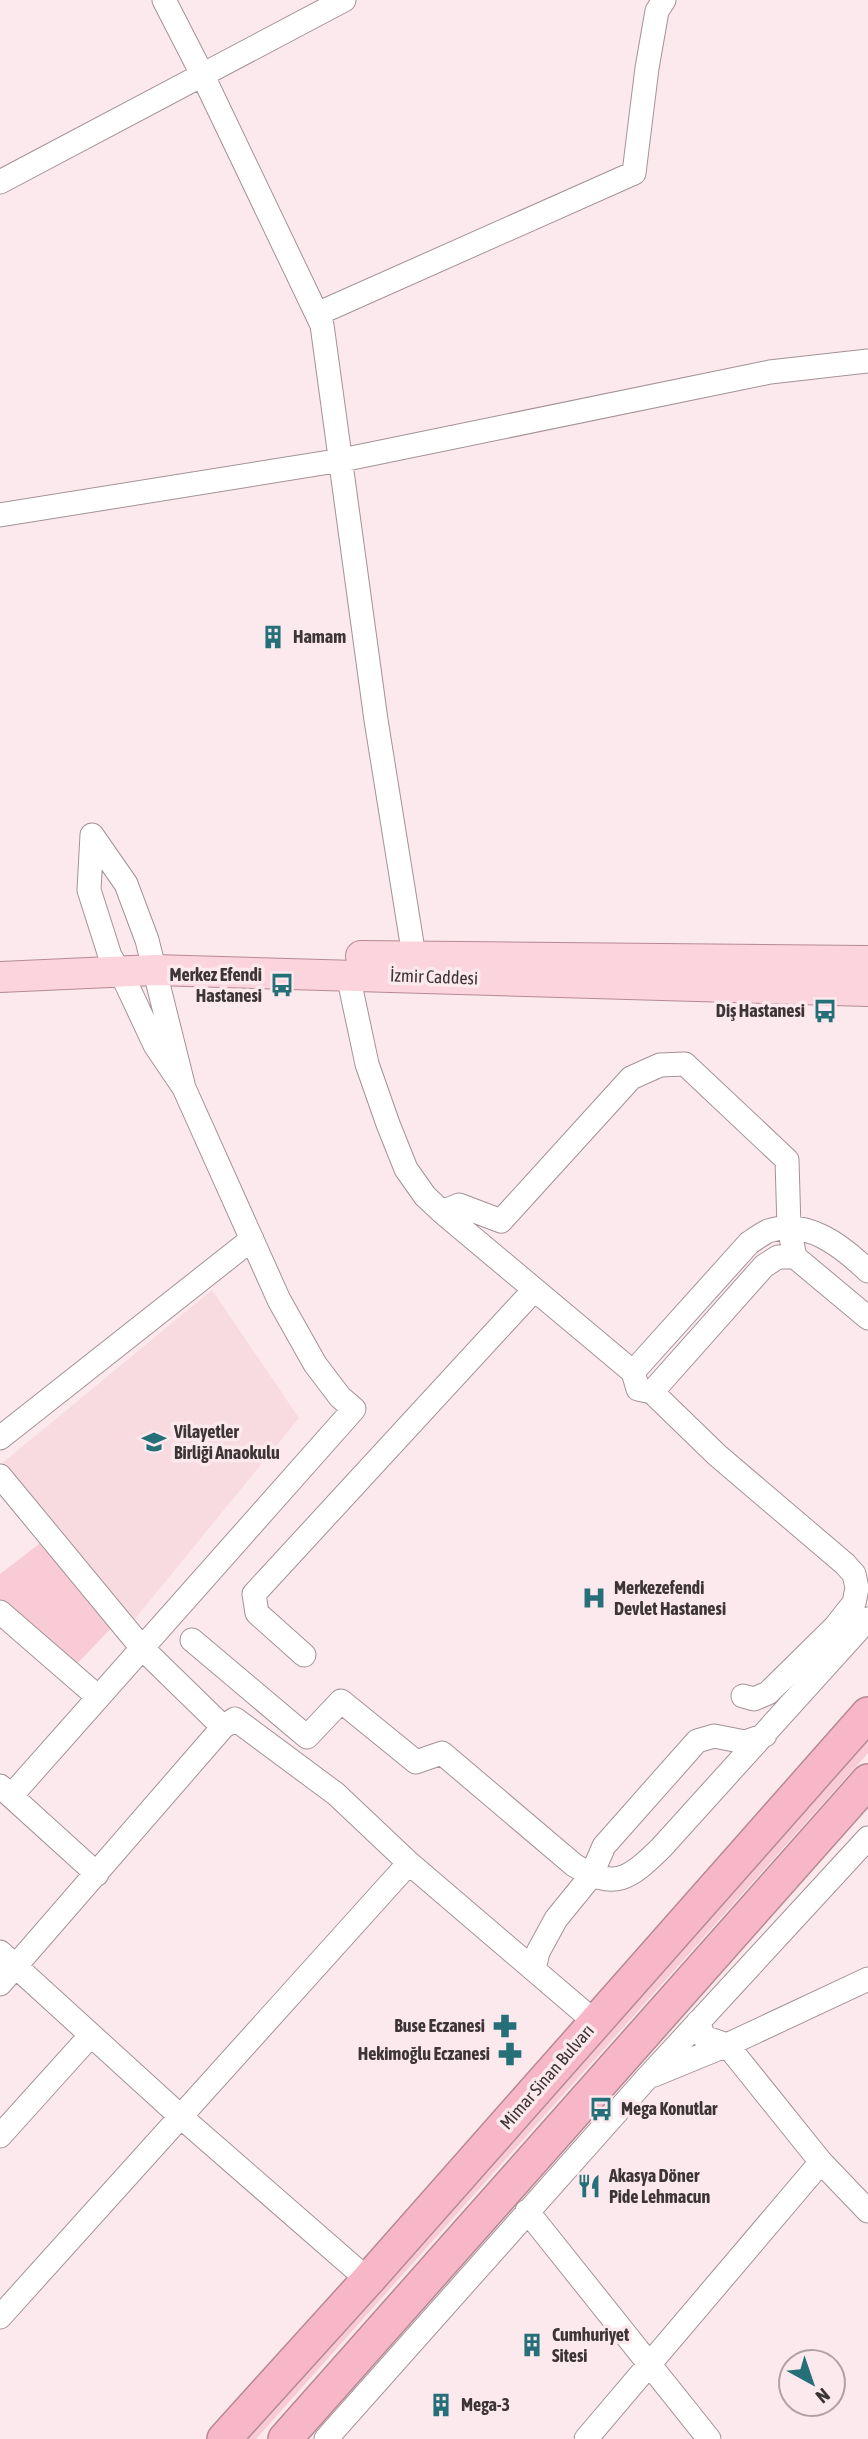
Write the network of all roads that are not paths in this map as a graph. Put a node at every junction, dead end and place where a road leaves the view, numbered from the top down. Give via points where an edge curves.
1 (164, 0) edge
2 (344, 0) edge
3 (663, 0) edge
4 (203, 76) junction
5 (0, 182) edge
6 (317, 314) junction
7 (868, 361) edge
8 (342, 460) junction
9 (0, 515) edge
10 (414, 956) junction
11 (0, 961) edge
12 (868, 961) edge
13 (114, 963) junction
14 (153, 963) junction
15 (348, 966) junction
16 (0, 977) edge
17 (868, 991) edge
18 (184, 1088) junction
19 (442, 1212) junction
20 (789, 1228) junction
21 (252, 1239) junction
22 (795, 1256) junction
23 (868, 1271) edge
24 (534, 1290) junction
25 (868, 1318) edge
26 (633, 1372) junction
27 (652, 1392) junction
28 (0, 1438) edge
29 (0, 1476) edge
30 (0, 1612) edge
31 (868, 1619) edge
32 (192, 1640) dead end
33 (142, 1648) junction
34 (303, 1655) dead end
35 (743, 1696) dead end
36 (98, 1697) junction
37 (868, 1704) edge
38 (868, 1714) edge
39 (223, 1727) junction
40 (765, 1735) junction
41 (811, 1777) junction
42 (865, 1784) edge
43 (6, 1791) edge
44 (868, 1838) edge
45 (409, 1863) junction
46 (97, 1874) junction
47 (591, 1876) junction
48 (8, 1959) edge
49 (534, 1969) junction
50 (868, 1979) edge
51 (0, 1984) edge
52 (595, 2022) junction
53 (698, 2022) junction
54 (91, 2035) junction
55 (727, 2045) junction
56 (647, 2078) junction
57 (180, 2116) junction
58 (0, 2136) edge
59 (821, 2162) junction
60 (527, 2211) junction
61 (868, 2211) edge
62 (368, 2280) junction
63 (0, 2317) edge
64 (648, 2365) junction
65 (224, 2439) edge
66 (285, 2439) edge
67 (326, 2439) edge
68 (586, 2439) edge
69 (709, 2439) edge

1 - 4 street
2 - 4 street
3 - 6 street via 649,57 634,173
4 - 5 street
4 - 6 street
6 - 8 street
7 - 8 street via 770,372
8 - 9 street
8 - 10 street via 376,720
10 - 12 main road, İzmir Caddesi
10 - 15 main road, İzmir Caddesi
11 - 13 main road, İzmir Caddesi
13 - 14 main road, İzmir Caddesi
13 - 14 street via 89,890 92,835 126,884
13 - 16 main road, İzmir Caddesi
13 - 18 street via 155,1045
14 - 15 main road, İzmir Caddesi
14 - 18 street
15 - 17 main road, İzmir Caddesi
15 - 19 street via 367,1064 392,1135 406,1169
18 - 21 street
19 - 20 street via 459,1205 501,1221 631,1078 660,1065 685,1064 788,1160
19 - 24 street
20 - 22 street
20 - 23 street via 821,1234
20 - 26 street via 768,1232 749,1243
21 - 28 street
21 - 33 street via 315,1364 354,1409
22 - 25 street
22 - 27 street via 778,1257 764,1266
24 - 26 street
24 - 34 street via 254,1594 257,1613
26 - 27 street via 638,1389
27 - 35 street via 854,1574 858,1588 853,1603 835,1626 768,1692 754,1699
29 - 33 street
30 - 36 street
31 - 40 street
32 - 47 street via 307,1737 341,1701 416,1762 442,1753
33 - 36 street
33 - 39 street
36 - 43 street
37 - 41 highway
38 - 41 highway, Mimar Sinan Bulvarı
39 - 45 street via 236,1719 336,1794
39 - 46 street
40 - 47 street via 639,1870 614,1881
40 - 47 street via 745,1742 713,1736 696,1741 604,1846
41 - 52 highway, Mimar Sinan Bulvarı
42 - 66 highway
43 - 46 street
44 - 53 street
45 - 49 street
45 - 57 street
46 - 48 street
47 - 49 street via 556,1919
48 - 51 street
48 - 54 street
49 - 52 street
50 - 55 street
52 - 62 highway, Mimar Sinan Bulvarı
53 - 55 street via 704,2036
53 - 56 street
54 - 57 street
54 - 58 street
55 - 56 street
55 - 59 street
56 - 60 street
57 - 62 street
57 - 63 street
59 - 61 street
59 - 64 street
60 - 64 street
60 - 67 street
62 - 65 highway, Mimar Sinan Bulvarı
64 - 68 street
64 - 69 street

